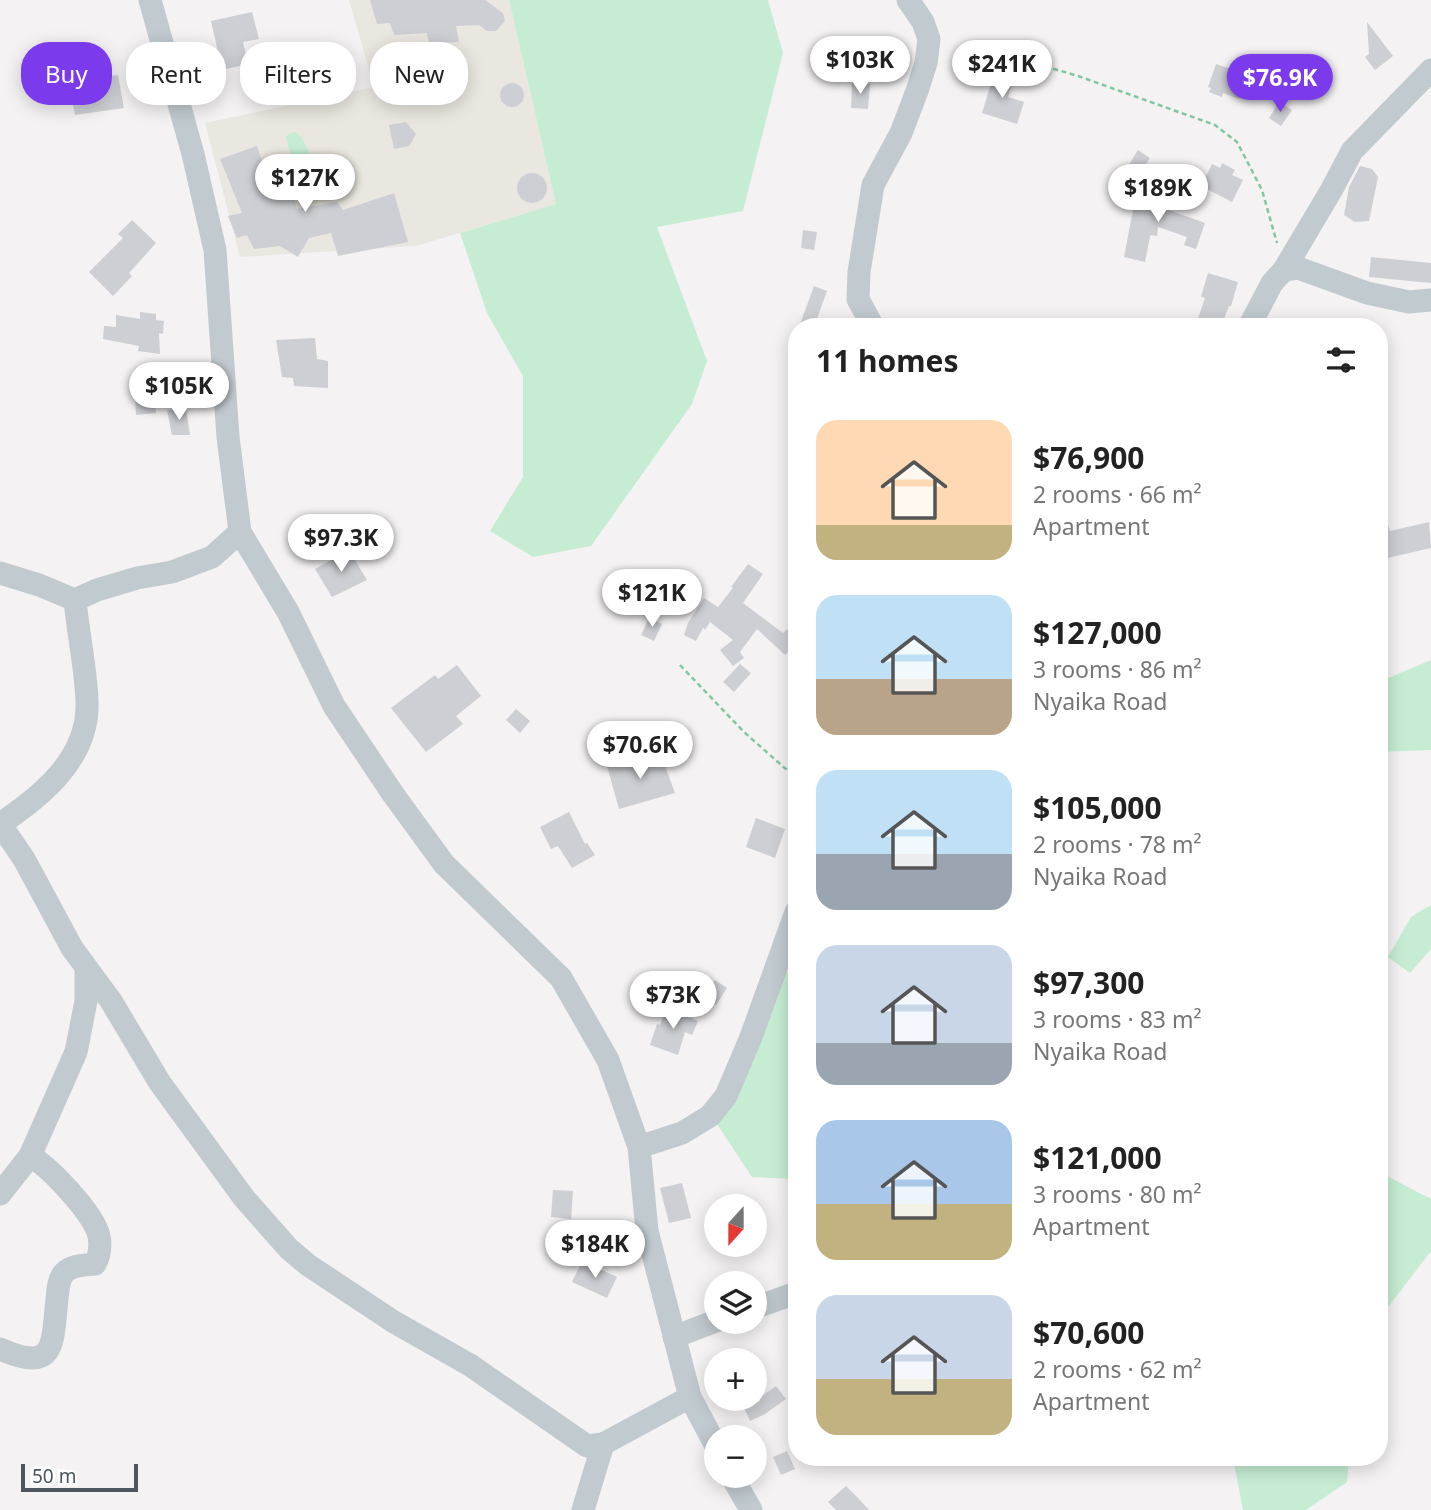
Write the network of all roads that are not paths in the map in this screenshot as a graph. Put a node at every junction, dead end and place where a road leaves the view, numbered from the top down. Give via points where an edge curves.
1 (150, 0) edge
2 (908, 0) edge
3 (1431, 70) edge
4 (1284, 270) junction
5 (1431, 300) edge
6 (868, 318) edge
7 (1254, 318) edge
8 (240, 532) junction
9 (0, 573) edge
10 (75, 600) junction
11 (0, 824) edge
12 (788, 934) edge
13 (86, 969) junction
14 (639, 1147) junction
15 (30, 1156) junction
16 (0, 1194) edge
17 (788, 1296) edge
18 (767, 1303) edge
19 (704, 1326) edge
20 (674, 1337) junction
21 (0, 1349) edge
22 (690, 1397) junction
23 (705, 1425) edge
24 (603, 1444) junction
25 (738, 1488) edge
26 (583, 1510) edge
27 (751, 1510) edge

1 - 8 street via 215,250 228,437
2 - 6 street via 929,39 926,63 901,134 873,185 858,299
3 - 4 street via 1352,151
4 - 5 street via 1298,268 1367,293 1409,302
4 - 7 street
8 - 10 street via 212,558
8 - 14 street via 288,612 334,706 393,794 444,864 561,978 608,1060
9 - 10 street
10 - 11 street via 87,704 84,725 53,784
11 - 13 street
12 - 14 street via 726,1096 710,1116 682,1133
13 - 15 street via 86,1001 75,1052
13 - 24 street via 111,1001 160,1083 244,1198 289,1249 587,1446
14 - 20 street via 648,1231
15 - 16 street
15 - 21 street via 93,1222 100,1255 95,1264 64,1273 47,1353 24,1359
17 - 18 street
19 - 20 street
20 - 22 street
22 - 23 street
22 - 24 street
24 - 26 street
25 - 27 street

